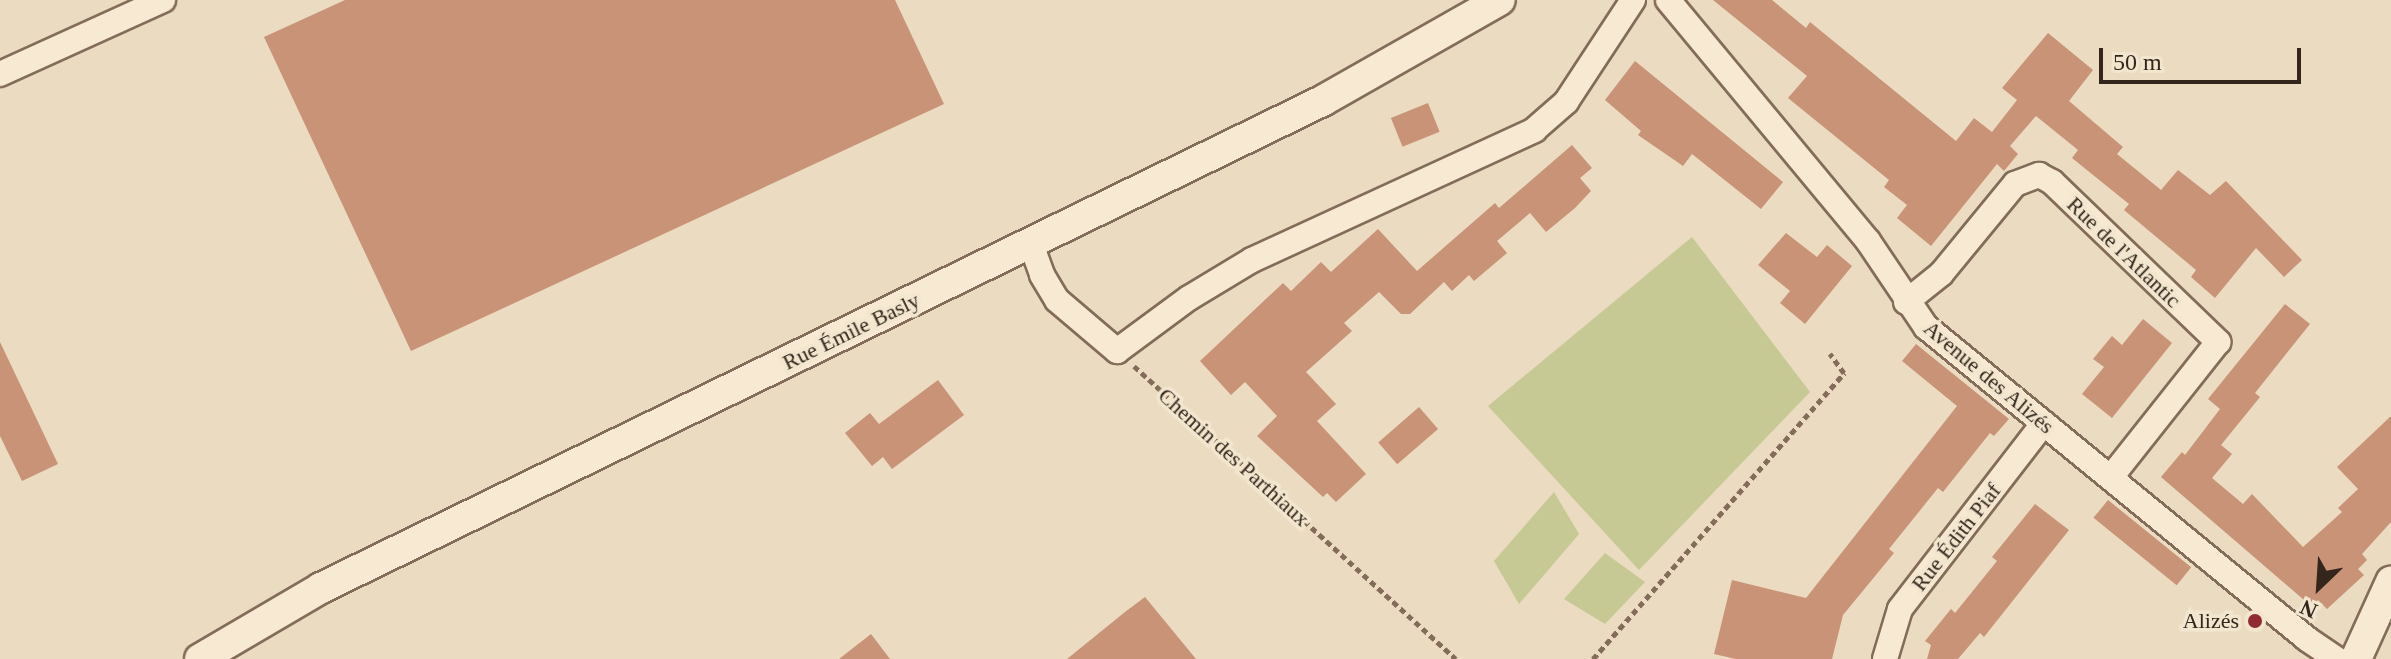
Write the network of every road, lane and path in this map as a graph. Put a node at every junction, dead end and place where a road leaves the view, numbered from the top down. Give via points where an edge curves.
1 (163, 0) edge
2 (1500, 0) edge
3 (1633, 0) edge
4 (1668, 0) edge
5 (0, 74) edge
6 (1031, 244) junction
7 (1906, 302) junction
8 (1117, 351) junction
9 (1830, 354) dead end
10 (2044, 423) junction
11 (2111, 477) junction
12 (2391, 582) edge
13 (200, 659) edge
14 (1456, 659) edge
15 (1593, 659) edge
16 (1885, 659) edge
17 (2337, 659) edge
18 (2356, 659) edge

1 - 5 street
2 - 6 street, Rue Émile Basly via 1344,89
3 - 8 street via 1566,102 1534,130 1252,260
4 - 7 street, Avenue des Alizés via 1868,241
6 - 8 street via 1057,300
6 - 13 street, Rue Émile Basly via 321,588
7 - 10 street, Avenue des Alizés via 1926,327
7 - 11 street, Rue de l'Atlantic via 1941,274 2015,184 2039,175 2052,182 2218,342
8 - 14 path, Chemin des Parthiaux
9 - 15 path via 1844,373
10 - 11 street, Avenue des Alizés
10 - 16 street, Rue Édith Piaf via 1900,609
11 - 17 street, Avenue des Alizés
12 - 18 street

